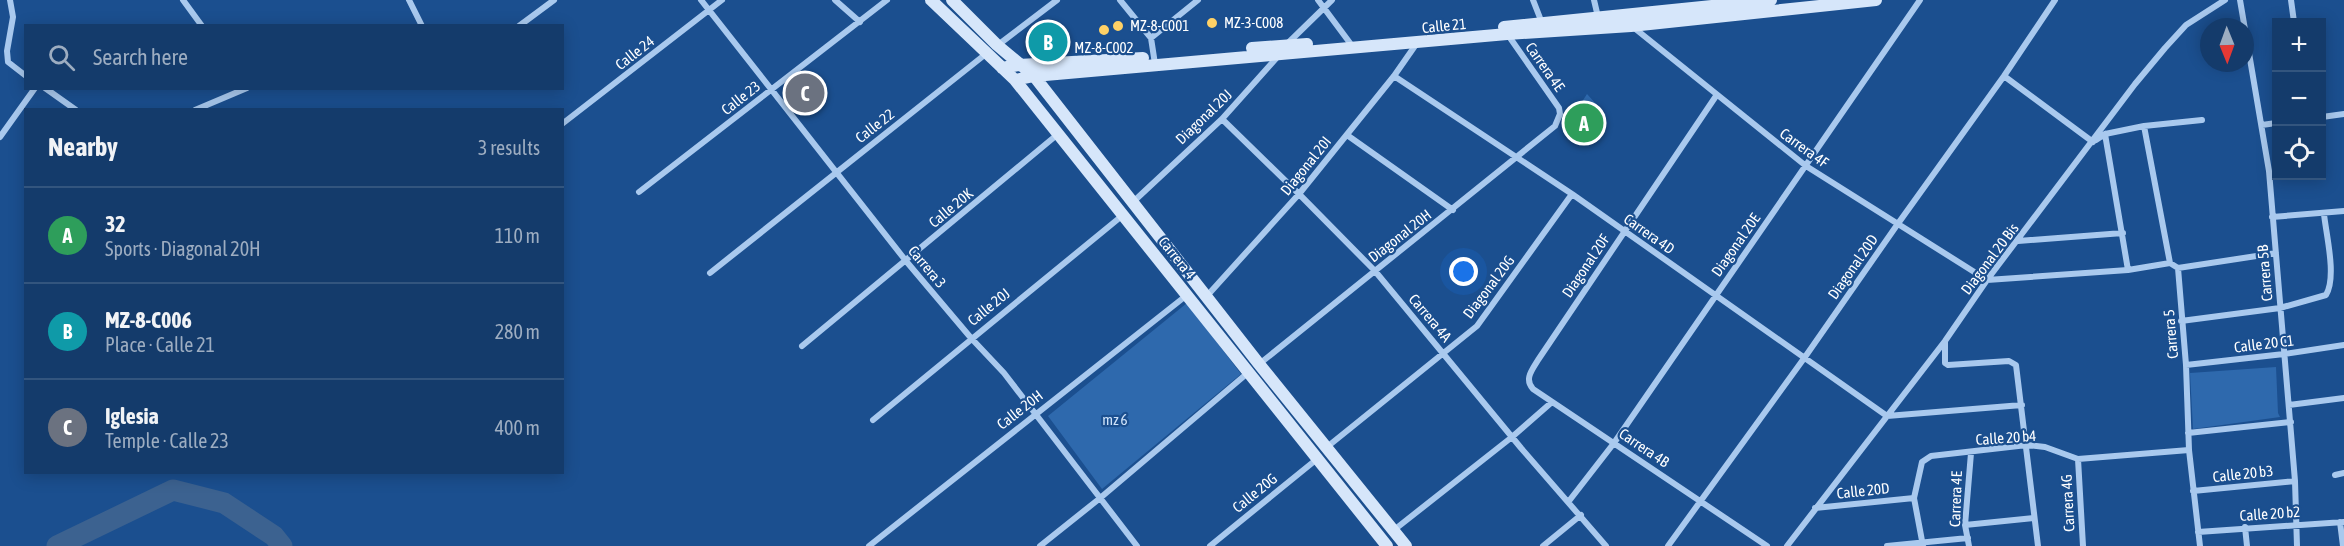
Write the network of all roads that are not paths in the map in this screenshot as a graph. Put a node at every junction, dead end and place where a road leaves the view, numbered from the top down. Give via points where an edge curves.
1 (10, 0) edge
2 (183, 0) edge
3 (409, 0) edge
4 (554, 0) edge
5 (702, 0) edge
6 (722, 0) edge
7 (835, 0) edge
8 (887, 0) edge
9 (930, 0) edge
10 (952, 0) edge
11 (1057, 0) edge
12 (1120, 0) edge
13 (1198, 0) edge
14 (1318, 0) edge
15 (1332, 0) edge
16 (1533, 0) edge
17 (1594, 0) edge
18 (1771, 0) edge
19 (1876, 0) edge
20 (1920, 0) edge
21 (2055, 0) edge
22 (2225, 0) edge
23 (2240, 0) edge
24 (2291, 0) edge
25 (1699, 4) edge
26 (1324, 8) junction
27 (709, 10) junction
28 (1621, 15) junction
29 (1598, 17) junction
30 (2293, 18) edge
31 (860, 22) junction
32 (1542, 23) junction
33 (201, 24) edge
34 (421, 24) edge
35 (522, 24) edge
36 (1631, 26) junction
37 (1507, 34) junction
38 (1151, 38) junction
39 (1418, 40) junction
40 (1350, 43) junction
41 (997, 45) junction
42 (1284, 49) junction
43 (986, 54) junction
44 (1155, 61) junction
45 (1019, 65) junction
46 (1002, 68) junction
47 (24, 74) edge
48 (1034, 76) junction
49 (1394, 76) junction
50 (2004, 76) junction
51 (1015, 80) junction
52 (772, 89) junction
53 (34, 90) edge
54 (48, 90) edge
55 (242, 90) edge
56 (1716, 96) junction
57 (72, 108) edge
58 (200, 108) edge
59 (1560, 114) joint
60 (2344, 114) edge
61 (2326, 116) edge
62 (1222, 119) junction
63 (2202, 120) dead end
64 (564, 122) edge
65 (2272, 124) edge
66 (2262, 125) junction
67 (2144, 126) junction
68 (1059, 134) junction
69 (2105, 134) junction
70 (1347, 135) junction
71 (0, 137) edge
72 (2093, 142) junction
73 (1516, 158) junction
74 (1806, 166) junction
75 (836, 172) junction
76 (639, 192) dead end
77 (1299, 194) junction
78 (1572, 194) junction
79 (1132, 202) junction
80 (1453, 210) junction
81 (2344, 211) edge
82 (2324, 214) junction
83 (1123, 215) junction
84 (2272, 217) junction
85 (1897, 225) junction
86 (1623, 231) junction
87 (2123, 233) junction
88 (2018, 241) junction
89 (2276, 253) junction
90 (906, 261) junction
91 (2170, 263) junction
92 (2178, 268) junction
93 (2128, 270) junction
94 (1375, 271) junction
95 (710, 273) dead end
96 (1987, 280) junction
97 (1188, 295) junction
98 (1716, 296) junction
99 (1206, 297) junction
100 (2280, 308) junction
101 (2181, 321) junction
102 (971, 338) junction
103 (1945, 341) junction
104 (2344, 345) edge
105 (802, 346) dead end
106 (1444, 353) junction
107 (2284, 354) junction
108 (1805, 357) junction
109 (1538, 360) joint
110 (1259, 364) junction
111 (2186, 365) junction
112 (1248, 372) junction
113 (2344, 399) edge
114 (1552, 402) junction
115 (2022, 405) junction
116 (2289, 405) junction
117 (1036, 413) junction
118 (1887, 416) junction
119 (873, 420) dead end
120 (2290, 422) junction
121 (2188, 433) junction
122 (1512, 437) junction
123 (1614, 443) junction
124 (2027, 446) junction
125 (1327, 447) junction
126 (2189, 450) junction
127 (1971, 453) junction
128 (1317, 459) junction
129 (2078, 459) junction
130 (2344, 473) edge
131 (2335, 475) dead end
132 (2295, 481) junction
133 (2193, 491) junction
134 (1914, 498) junction
135 (1100, 499) junction
136 (1569, 501) junction
137 (1701, 501) junction
138 (1815, 508) junction
139 (1581, 515) junction
140 (2034, 518) junction
141 (2342, 522) edge
142 (2295, 524) junction
143 (1965, 525) junction
144 (2245, 527) junction
145 (1394, 530) junction
146 (2198, 532) junction
147 (1968, 538) junction
148 (1923, 544) edge
149 (1384, 545) edge
150 (869, 546) edge
151 (1040, 546) edge
152 (1137, 546) edge
153 (1209, 546) edge
154 (1406, 546) edge
155 (1543, 546) edge
156 (1606, 546) edge
157 (1668, 546) edge
158 (1767, 546) edge
159 (1787, 546) edge
160 (1887, 546) edge
161 (1969, 546) edge
162 (2038, 546) edge
163 (2083, 546) edge
164 (2200, 546) edge
165 (2247, 546) edge
166 (2297, 546) edge
167 (2343, 546) edge

1 - 47 street via 13,17 8,62
2 - 33 street
3 - 34 street
4 - 35 street
5 - 27 street, Carrera 3
6 - 27 street, Calle 24
7 - 31 street
8 - 31 street, Calle 23
9 - 43 main road, Carrera 4
10 - 41 main road, Carrera 4
11 - 41 street, Calle 22
12 - 38 street
13 - 38 street
14 - 26 street
15 - 26 street, Diagonal 20J
16 - 32 street, Carrera 4E
17 - 29 street
18 - 25 main road, Calle 21
19 - 36 main road, Calle 21
20 - 74 street, Diagonal 20E
21 - 50 street, Diagonal 20D
22 - 72 street, Diagonal 20 Bis via 2186,25 2164,48
23 - 66 street, Carrera 5B
24 - 30 street
25 - 28 main road, Calle 21
26 - 40 street
26 - 42 street, Diagonal 20J
27 - 52 street, Carrera 3
27 - 64 street, Calle 24
28 - 29 main road, Calle 21
28 - 36 street, Carrera 4F
29 - 32 main road, Calle 21
31 - 52 street, Calle 23
32 - 39 main road, Calle 21
36 - 37 main road, Calle 21
36 - 56 street, Carrera 4F
37 - 39 main road, Calle 21
37 - 59 street, Carrera 4E via 1557,104
38 - 44 street
39 - 40 main road, Calle 21
39 - 42 main road, Calle 21
39 - 49 street, Diagonal 20I
40 - 42 main road, Calle 21
41 - 43 street, Calle 22
41 - 45 main road, Carrera 4
42 - 44 main road, Calle 21
42 - 62 street, Diagonal 20J
43 - 46 main road, Carrera 4
43 - 75 street, Calle 22
44 - 45 main road, Calle 21
44 - 48 main road, Calle 21
45 - 46 main road, Calle 21
45 - 48 main road, Carrera 4
46 - 51 main road, Carrera 4
48 - 51 main road, Calle 21
48 - 79 main road, Carrera 4
49 - 70 street, Diagonal 20I
49 - 73 street, Carrera 4D
50 - 72 street
50 - 85 street, Diagonal 20D
51 - 68 main road, Carrera 4
52 - 75 street, Carrera 3
52 - 76 street, Calle 23
53 - 71 street
54 - 57 street
55 - 58 street
56 - 74 street, Carrera 4F
56 - 86 street, Diagonal 20F
59 - 73 street, Diagonal 20H via 1552,131
60 - 61 street
62 - 77 street, Carrera 4A
62 - 79 street, Diagonal 20J
63 - 67 street
65 - 66 street
66 - 84 street, Carrera 5B
67 - 69 street
67 - 91 street
68 - 83 main road, Carrera 4
68 - 90 street, Calle 20K
69 - 72 street
69 - 87 street
70 - 77 street, Diagonal 20I
70 - 80 street
72 - 88 street, Diagonal 20 Bis
73 - 78 street, Carrera 4D
73 - 80 street, Diagonal 20H
74 - 85 street, Carrera 4F
74 - 98 street, Diagonal 20E
75 - 90 street, Carrera 3
75 - 95 street, Calle 22
77 - 94 street, Carrera 4A
77 - 99 street, Diagonal 20I
78 - 86 street, Carrera 4D
78 - 106 street, Diagonal 20G via 1477,326
79 - 99 main road, Carrera 4
80 - 94 street, Diagonal 20H
81 - 82 street
82 - 84 street
82 - 100 street via 2331,272 2329,291 2322,297
83 - 97 main road, Carrera 4
83 - 102 street, Calle 20J
84 - 89 street, Carrera 5B
85 - 96 street, Carrera 4F
85 - 108 street, Diagonal 20D
86 - 98 street, Carrera 4D
86 - 109 street, Diagonal 20F
87 - 88 street
87 - 93 street
88 - 96 street, Diagonal 20 Bis
89 - 92 street
89 - 100 street, Carrera 5B
90 - 102 street, Carrera 3
90 - 105 street, Calle 20K
91 - 92 street
91 - 93 street
92 - 101 street, Carrera 5
93 - 96 street
94 - 106 street, Carrera 4A
94 - 110 street, Diagonal 20H
96 - 103 street, Diagonal 20 Bis
97 - 112 main road, Carrera 4
97 - 117 street, Calle 20H
98 - 108 street, Carrera 4D
98 - 123 street, Diagonal 20E
99 - 110 main road, Carrera 4
100 - 101 street
100 - 107 street, Carrera 5B
101 - 111 street, Carrera 5
102 - 117 street, Carrera 3
102 - 119 street, Calle 20J
103 - 115 street via 1946,363 1950,366 2009,361 2016,365
103 - 118 street, Diagonal 20 Bis
104 - 107 street, Calle 20 C1
106 - 122 street, Carrera 4A
106 - 125 street, Diagonal 20G
107 - 111 street, Calle 20 C1
107 - 116 street, Carrera 5B
108 - 118 street, Carrera 4D
108 - 137 street, Diagonal 20D
109 - 114 street, Carrera 4B via 1530,372 1530,386
110 - 112 street, Diagonal 20H
110 - 125 main road, Carrera 4
111 - 121 street, Carrera 5
112 - 128 main road, Carrera 4
112 - 135 street
113 - 116 street
114 - 122 street
114 - 123 street, Carrera 4B
115 - 118 street
115 - 124 street
116 - 120 street, Carrera 5B
117 - 135 street, Carrera 3
117 - 150 street, Calle 20H
118 - 138 street, Diagonal 20 Bis
120 - 121 street
120 - 132 street, Carrera 5B
121 - 126 street, Carrera 5
122 - 136 street, Carrera 4A
122 - 145 street
123 - 136 street, Diagonal 20E
123 - 137 street, Carrera 4B
124 - 127 street, Calle 20 b4
124 - 129 street, Calle 20 b4 via 2045,447
124 - 140 street
125 - 145 main road, Carrera 4
126 - 129 street, Calle 20 b4
126 - 133 street, Carrera 5
127 - 134 street, Calle 20 b4 via 1931,456 1922,462
127 - 143 street, Carrera 4E
128 - 149 main road, Carrera 4
128 - 153 street, Calle 20G
129 - 163 street, Carrera 4G
130 - 131 street
132 - 133 street, Calle 20 b3
132 - 142 street, Carrera 5B
133 - 146 street, Carrera 5
134 - 138 street, Calle 20D
134 - 148 street
135 - 151 street
135 - 152 street, Carrera 3
136 - 139 street, Carrera 4A
137 - 157 street, Diagonal 20D
137 - 158 street, Carrera 4B
138 - 159 street, Diagonal 20 Bis
139 - 155 street
139 - 156 street, Carrera 4A
140 - 143 street
140 - 162 street
141 - 142 street, Calle 20 b2
141 - 167 street
142 - 144 street, Calle 20 b2
142 - 166 street, Carrera 5B
143 - 147 street, Carrera 4E
144 - 146 street, Calle 20 b2
144 - 165 street
145 - 154 main road, Carrera 4
146 - 164 street, Carrera 5
147 - 148 street
147 - 161 street, Carrera 4E
148 - 160 street

